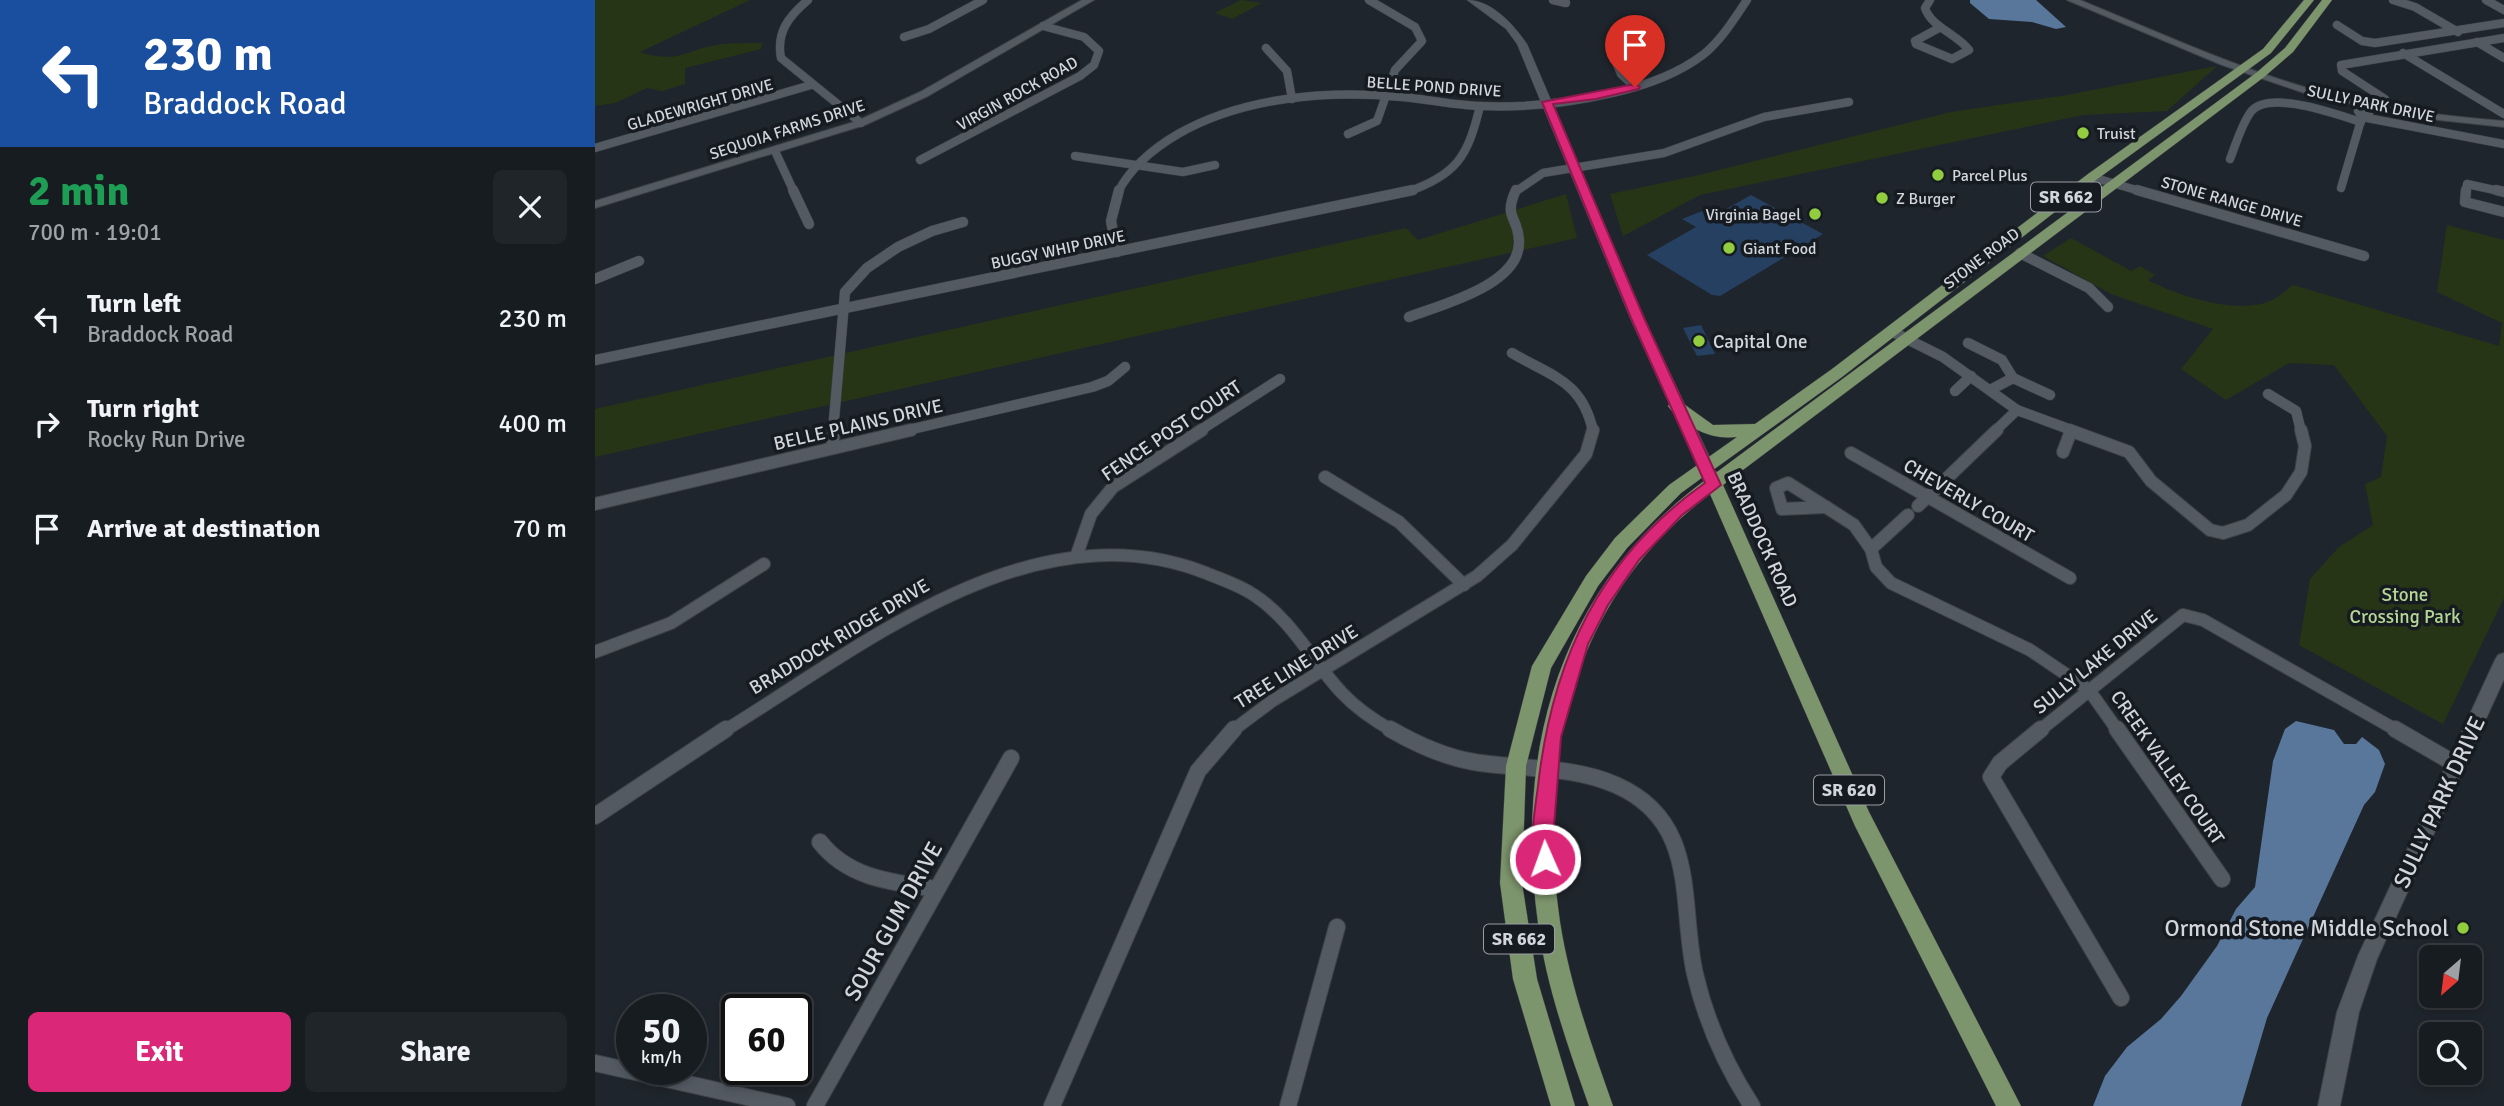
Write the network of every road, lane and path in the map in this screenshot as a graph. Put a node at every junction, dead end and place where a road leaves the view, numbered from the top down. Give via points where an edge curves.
1 (809, 0) edge
2 (983, 0) edge
3 (1089, 0) edge
4 (1369, 0) edge
5 (1472, 0) edge
6 (1553, 0) edge
7 (1747, 0) edge
8 (1930, 0) edge
9 (2072, 0) edge
10 (2309, 0) edge
11 (2327, 0) edge
12 (2393, 0) edge
13 (2486, 0) edge
14 (1566, 3) dead end
15 (2504, 10) edge
16 (2504, 23) edge
17 (2337, 25) dead end
18 (1043, 26) junction
19 (1939, 28) junction
20 (2456, 30) junction
21 (904, 37) dead end
22 (2504, 38) edge
23 (2384, 42) junction
24 (2478, 43) junction
25 (1266, 48) dead end
26 (1612, 52) dead end
27 (2406, 55) junction
28 (2504, 58) edge
29 (2242, 67) junction
30 (2260, 75) junction
31 (811, 85) junction
32 (1635, 87) junction
33 (1387, 96) junction
34 (1292, 99) junction
35 (2385, 99) dead end
36 (1547, 102) junction
37 (1849, 102) dead end
38 (2364, 105) junction
39 (1480, 106) junction
40 (2494, 110) junction
41 (2504, 114) edge
42 (2361, 120) junction
43 (2504, 122) edge
44 (861, 123) junction
45 (1347, 134) dead end
46 (2504, 144) edge
47 (595, 148) edge
48 (775, 151) junction
49 (1075, 156) dead end
50 (2230, 159) dead end
51 (920, 160) dead end
52 (1215, 165) dead end
53 (1137, 166) junction
54 (1574, 167) junction
55 (2092, 177) junction
56 (2112, 182) junction
57 (2340, 188) dead end
58 (2504, 192) edge
59 (595, 205) edge
60 (2504, 212) edge
61 (963, 222) dead end
62 (809, 224) dead end
63 (1117, 252) junction
64 (2020, 253) junction
65 (2364, 256) dead end
66 (639, 261) dead end
67 (595, 279) edge
68 (2108, 307) dead end
69 (843, 309) junction
70 (1409, 317) dead end
71 (1891, 331) junction
72 (1907, 339) junction
73 (1968, 342) dead end
74 (1513, 353) dead end
75 (595, 360) edge
76 (1125, 367) dead end
77 (1971, 376) junction
78 (2013, 377) junction
79 (1280, 379) dead end
80 (1990, 390) junction
81 (1955, 391) dead end
82 (2268, 394) dead end
83 (2050, 395) dead end
84 (1676, 406) junction
85 (2017, 410) junction
86 (1764, 424) junction
87 (2071, 431) junction
88 (832, 448) junction
89 (2063, 452) dead end
90 (1850, 453) dead end
91 (1710, 475) junction
92 (1325, 477) dead end
93 (595, 504) edge
94 (1917, 506) junction
95 (1826, 507) dead end
96 (1871, 549) junction
97 (1076, 558) junction
98 (764, 564) dead end
99 (2070, 578) dead end
100 (1464, 585) junction
101 (595, 652) edge
102 (2504, 660) edge
103 (1325, 669) junction
104 (2089, 690) junction
105 (1011, 758) dead end
106 (2457, 765) junction
107 (1516, 766) junction
108 (1548, 768) junction
109 (595, 816) edge
110 (820, 842) dead end
111 (2222, 879) dead end
112 (936, 889) junction
113 (1337, 926) dead end
114 (2121, 998) dead end
115 (595, 1063) edge
116 (787, 1106) edge
117 (815, 1106) edge
118 (1052, 1106) edge
119 (1288, 1106) edge
120 (1563, 1106) edge
121 (1601, 1106) edge
122 (1752, 1106) edge
123 (2008, 1106) edge
124 (2329, 1106) edge

1 - 31 street via 785,24 779,41 781,58
2 - 21 street
3 - 18 street, SEQUOIA FARMS DRIVE
4 - 33 street via 1411,23 1422,35 1418,48 1395,70
5 - 36 main road, BRADDOCK ROAD / SR 620 via 1519,38
6 - 14 street
7 - 32 street, BELLE POND DRIVE via 1702,55
8 - 19 street via 1926,11
9 - 29 street, SULLY PARK DRIVE
10 - 29 main road, STONE ROAD / SR 662 via 2267,51
11 - 30 main road, STONE ROAD / SR 662 via 2289,50
12 - 20 street via 2416,7
13 - 15 street
16 - 20 street
17 - 23 street via 2362,41
18 - 44 street, SEQUOIA FARMS DRIVE via 924,94
18 - 51 street, VIRGIN ROCK ROAD via 1093,43 1099,51 1094,65
19 - 19 street via 1963,41 1969,50 1952,58 1916,44
20 - 23 street
20 - 24 street
22 - 24 street
23 - 27 street
24 - 27 street
24 - 28 street
25 - 34 street via 1287,71
26 - 32 street via 1621,74
27 - 35 street via 2340,67
27 - 40 street
29 - 30 street, SULLY PARK DRIVE
29 - 55 main road, STONE ROAD / SR 662
30 - 38 street, SULLY PARK DRIVE
30 - 56 main road, STONE ROAD / SR 662
31 - 44 street
31 - 47 street, GLADEWRIGHT DRIVE
32 - 36 street, BELLE POND DRIVE
33 - 34 street, BELLE POND DRIVE
33 - 39 street, BELLE POND DRIVE
33 - 45 street via 1377,121
34 - 53 street, BELLE POND DRIVE via 1202,122 1162,144
36 - 39 street, BELLE POND DRIVE
36 - 54 main road, BRADDOCK ROAD / SR 620
37 - 54 street via 1764,117 1664,153
38 - 42 street via 2369,113
38 - 43 street, SULLY PARK DRIVE via 2428,117
39 - 63 street, BUGGY WHIP DRIVE via 1467,155 1427,185
40 - 41 street
40 - 43 street
42 - 46 street
42 - 50 street via 2288,103 2256,104
42 - 57 street
44 - 48 street, SEQUOIA FARMS DRIVE
48 - 59 street, SEQUOIA FARMS DRIVE
48 - 62 street
49 - 53 street
52 - 53 street via 1183,172
53 - 63 street, BELLE POND DRIVE via 1113,204 1111,226
54 - 70 street via 1543,173 1516,190 1509,210 1520,246 1500,277
54 - 84 main road, BRADDOCK ROAD / SR 620
55 - 56 street, STONE RANGE DRIVE
55 - 71 main road, STONE ROAD / SR 662
56 - 64 main road, STONE ROAD / SR 662
56 - 65 street, STONE RANGE DRIVE
58 - 60 street via 2467,184 2465,202
61 - 69 street via 930,232 869,266 845,292
63 - 69 street, BUGGY WHIP DRIVE
64 - 68 street via 2089,288
64 - 72 main road, STONE ROAD / SR 662
66 - 67 street
69 - 75 street, BUGGY WHIP DRIVE
69 - 88 street
71 - 72 street
71 - 86 main road, STONE ROAD / SR 662
72 - 77 street
72 - 91 main road, STONE ROAD / SR 662
73 - 78 street via 2002,360
74 - 100 street, TREE LINE DRIVE via 1576,390 1593,421 1592,437 1580,461 1512,545
76 - 88 street, BELLE PLAINS DRIVE via 1092,387
77 - 80 street
77 - 81 street
78 - 80 street
78 - 83 street
79 - 97 street, FENCE POST COURT via 1113,487 1091,514
80 - 85 street
82 - 87 street via 2296,411 2305,446 2301,472 2286,495 2238,530 2223,533 2210,530 2151,481 2129,452
84 - 86 main road via 1712,433 1735,433
84 - 91 main road, BRADDOCK ROAD / SR 620
85 - 87 street
85 - 94 street
86 - 91 main road, STONE ROAD / SR 662
87 - 89 street
88 - 93 street, BELLE PLAINS DRIVE
90 - 94 street, CHEVERLY COURT
91 - 107 main road, SR 662 via 1642,520 1592,581 1542,666
91 - 108 main road, SR 662 via 1634,556 1601,601 1566,686
91 - 123 main road, BRADDOCK ROAD / SR 620 via 1862,819
92 - 100 street via 1399,522
94 - 96 street
94 - 99 street, CHEVERLY COURT
95 - 96 street, CREEK VALLEY COURT via 1854,525
96 - 104 street, CREEK VALLEY COURT via 1876,567 1891,583 2030,650
97 - 103 street, BRADDOCK RIDGE DRIVE via 1147,557 1219,575 1273,609
97 - 109 street, BRADDOCK RIDGE DRIVE via 1012,570 931,602
98 - 101 street via 670,623
100 - 103 street, TREE LINE DRIVE
102 - 106 street, SULLY PARK DRIVE
103 - 107 street, BRADDOCK RIDGE DRIVE via 1356,706 1409,740 1472,762
103 - 118 street, TREE LINE DRIVE via 1241,723 1198,771
104 - 106 street, SULLY LAKE DRIVE via 2176,618 2190,617 2203,620
104 - 111 street, CREEK VALLEY COURT
104 - 114 street, SULLY LAKE DRIVE via 2000,764 1991,777
105 - 112 street, SOUR GUM DRIVE
106 - 124 street, SULLY PARK DRIVE via 2368,956 2348,1012
107 - 108 street, BRADDOCK RIDGE DRIVE
107 - 120 main road, SR 662 via 1511,883 1525,979
108 - 121 main road, SR 662 via 1543,825 1557,967
108 - 122 street, BRADDOCK RIDGE DRIVE via 1586,773 1626,789 1668,831 1686,875 1692,957 1701,991 1731,1074
110 - 112 street via 841,867
112 - 117 street, SOUR GUM DRIVE
113 - 119 street
115 - 116 street

